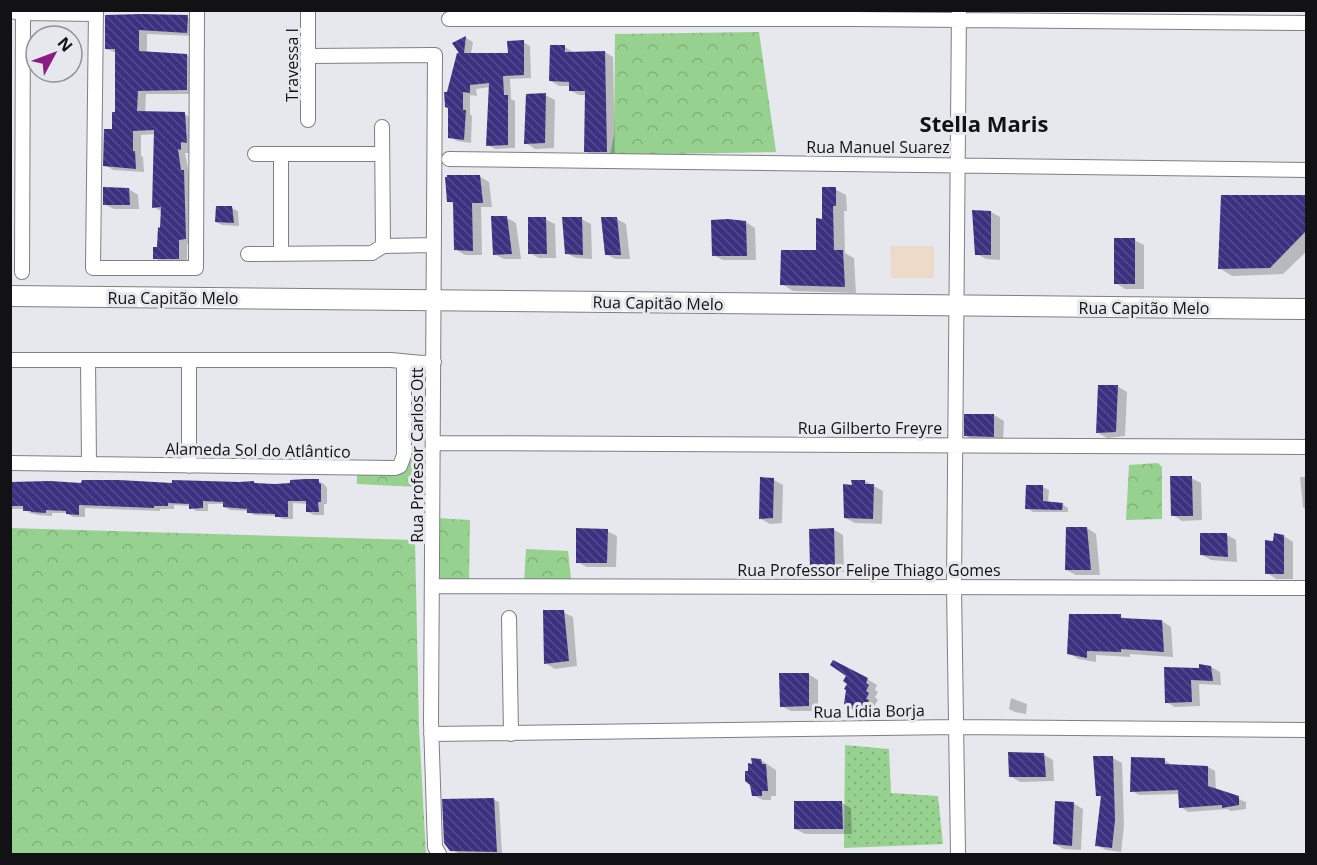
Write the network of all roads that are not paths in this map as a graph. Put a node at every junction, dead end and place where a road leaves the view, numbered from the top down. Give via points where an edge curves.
1 (197, 10) edge
2 (308, 10) edge
3 (17, 12) edge
4 (40, 12) edge
5 (96, 12) edge
6 (959, 15) edge
7 (449, 19) dead end
8 (1306, 23) edge
9 (308, 56) junction
10 (308, 120) dead end
11 (382, 127) dead end
12 (255, 154) dead end
13 (281, 154) junction
14 (382, 154) junction
15 (449, 159) dead end
16 (957, 164) junction
17 (1306, 170) edge
18 (434, 245) junction
19 (383, 246) junction
20 (248, 254) dead end
21 (281, 254) junction
22 (22, 272) dead end
23 (10, 296) edge
24 (434, 301) junction
25 (956, 307) junction
26 (1306, 309) edge
27 (10, 360) edge
28 (88, 360) junction
29 (189, 361) junction
30 (404, 362) junction
31 (434, 362) junction
32 (434, 443) junction
33 (955, 444) junction
34 (1306, 447) edge
35 (10, 463) edge
36 (89, 464) junction
37 (189, 466) junction
38 (432, 586) junction
39 (954, 587) junction
40 (1306, 588) edge
41 (509, 618) dead end
42 (956, 727) junction
43 (1306, 730) edge
44 (432, 734) junction
45 (511, 734) junction
46 (439, 855) edge
47 (958, 855) edge

1 - 5 street via 196,268 93,268
2 - 9 street, Travessa I
3 - 4 street
3 - 22 street
4 - 5 street
6 - 7 street
6 - 8 street
6 - 16 street
9 - 10 street, Travessa I
9 - 18 street, Rua Profesor Carlos Ott via 435,55
11 - 14 street
12 - 13 street
13 - 14 street
13 - 21 street
14 - 19 street
15 - 16 street, Rua Manuel Suarez
16 - 17 street, Rua Manuel Suarez
16 - 25 street
18 - 19 street
18 - 24 street, Rua Profesor Carlos Ott
19 - 21 street via 372,253
20 - 21 street
23 - 24 main road, Rua Capitão Melo
24 - 25 main road, Rua Capitão Melo
24 - 31 street, Rua Profesor Carlos Ott
25 - 26 main road, Rua Capitão Melo
25 - 33 street
27 - 28 street
28 - 29 street
28 - 36 street
29 - 30 street
29 - 37 street
30 - 31 street
30 - 37 street, Alameda Sol do Atlântico via 405,455 399,466
31 - 32 street, Rua Profesor Carlos Ott
32 - 33 street, Rua Gilberto Freyre
32 - 38 street, Rua Profesor Carlos Ott
33 - 34 street, Rua Gilberto Freyre
33 - 39 street
35 - 36 street, Alameda Sol do Atlântico
36 - 37 street, Alameda Sol do Atlântico
38 - 39 street, Rua Professor Felipe Thiago Gomes
38 - 44 street, Rua Profesor Carlos Ott
39 - 40 street, Rua Professor Felipe Thiago Gomes
39 - 42 street
41 - 45 street
42 - 43 street, Rua Lídia Borja
42 - 45 street, Rua Lídia Borja
42 - 47 street
44 - 45 street, Rua Lídia Borja
44 - 46 street, Rua Profesor Carlos Ott via 434,831

